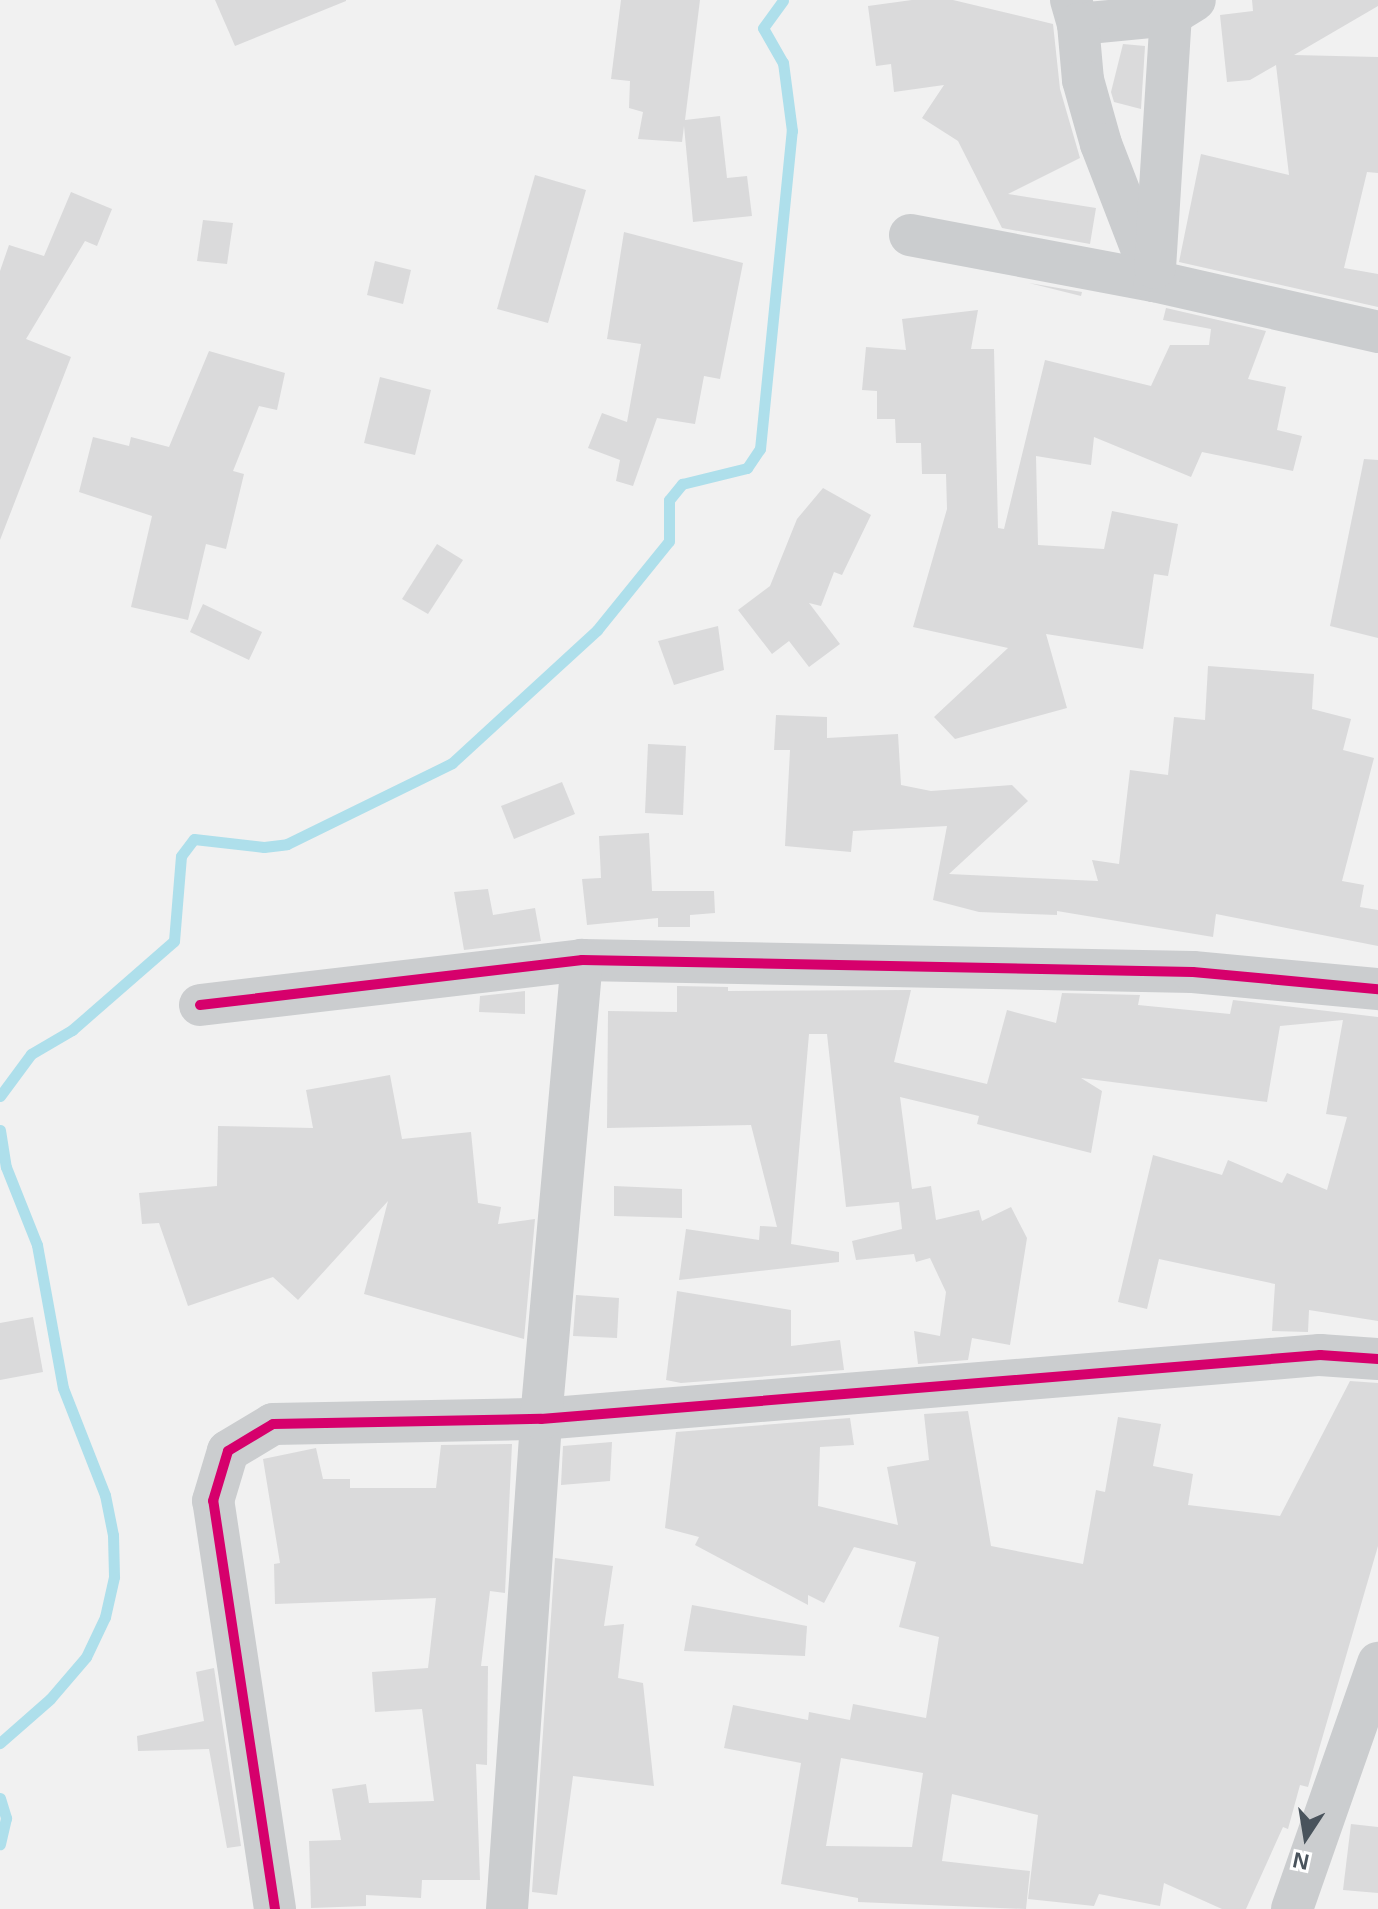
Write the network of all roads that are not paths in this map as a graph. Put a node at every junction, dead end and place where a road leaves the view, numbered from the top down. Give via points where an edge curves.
1 (1183, 7) edge
2 (1074, 12) edge
3 (910, 235) dead end
4 (1154, 281) junction
5 (1378, 332) edge
6 (582, 960) junction
7 (1378, 989) edge
8 (200, 1005) dead end
9 (1378, 1359) edge
10 (541, 1419) junction
11 (1378, 1663) edge
12 (275, 1909) edge
13 (507, 1909) edge
14 (1292, 1909) edge

1 - 2 street
1 - 4 street
2 - 4 street via 1083,80 1101,144
3 - 4 street
4 - 5 street
6 - 7 street via 1193,972
6 - 8 street
6 - 10 street
9 - 10 street via 1320,1355
10 - 12 street via 273,1424 228,1451 213,1501
10 - 13 street
11 - 14 street

